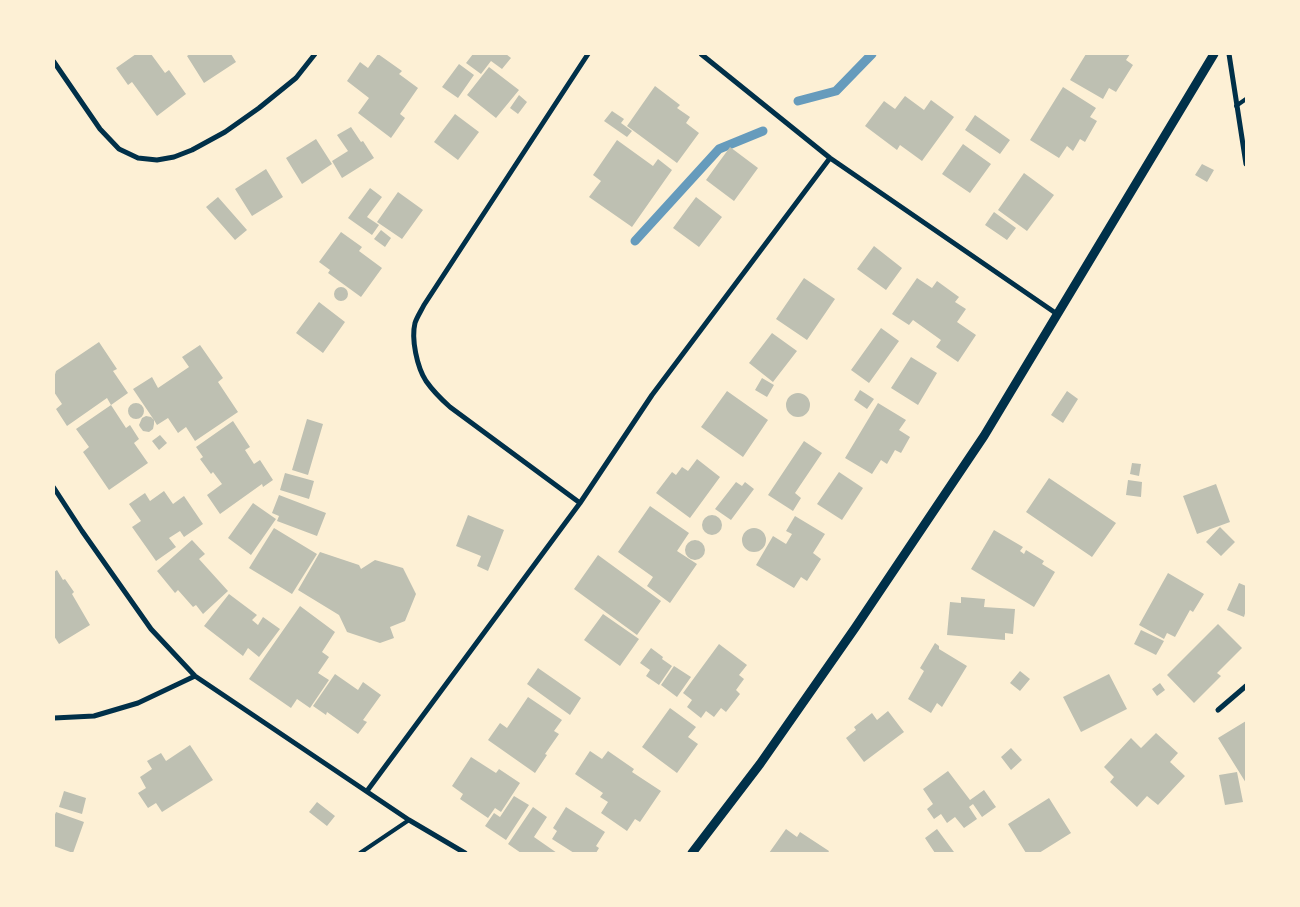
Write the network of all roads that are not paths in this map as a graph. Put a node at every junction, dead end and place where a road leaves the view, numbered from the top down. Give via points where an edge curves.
1 (315, 54) edge
2 (588, 54) edge
3 (701, 54) edge
4 (1214, 54) edge
5 (1229, 54) edge
6 (54, 62) edge
7 (1246, 99) edge
8 (1236, 106) junction
9 (830, 158) junction
10 (1246, 164) edge
11 (1058, 314) junction
12 (54, 488) edge
13 (580, 503) junction
14 (195, 676) junction
15 (1246, 686) edge
16 (1218, 710) dead end
17 (54, 718) edge
18 (367, 792) junction
19 (409, 820) junction
20 (360, 853) edge
21 (465, 853) edge
22 (692, 853) edge

1 - 6 street via 296,78 225,132 192,150 157,160 138,158 119,149 100,129
2 - 13 street via 424,305 415,324 414,345 424,379 436,395
3 - 9 street
4 - 11 street
5 - 8 street
7 - 8 lane
8 - 10 street
9 - 11 street
9 - 13 street via 652,396
11 - 22 street via 984,436 856,628 760,764
12 - 14 street via 151,629
13 - 18 street
14 - 17 street via 138,703 94,716
14 - 18 street
15 - 16 street
18 - 19 street
19 - 20 lane
19 - 21 street

